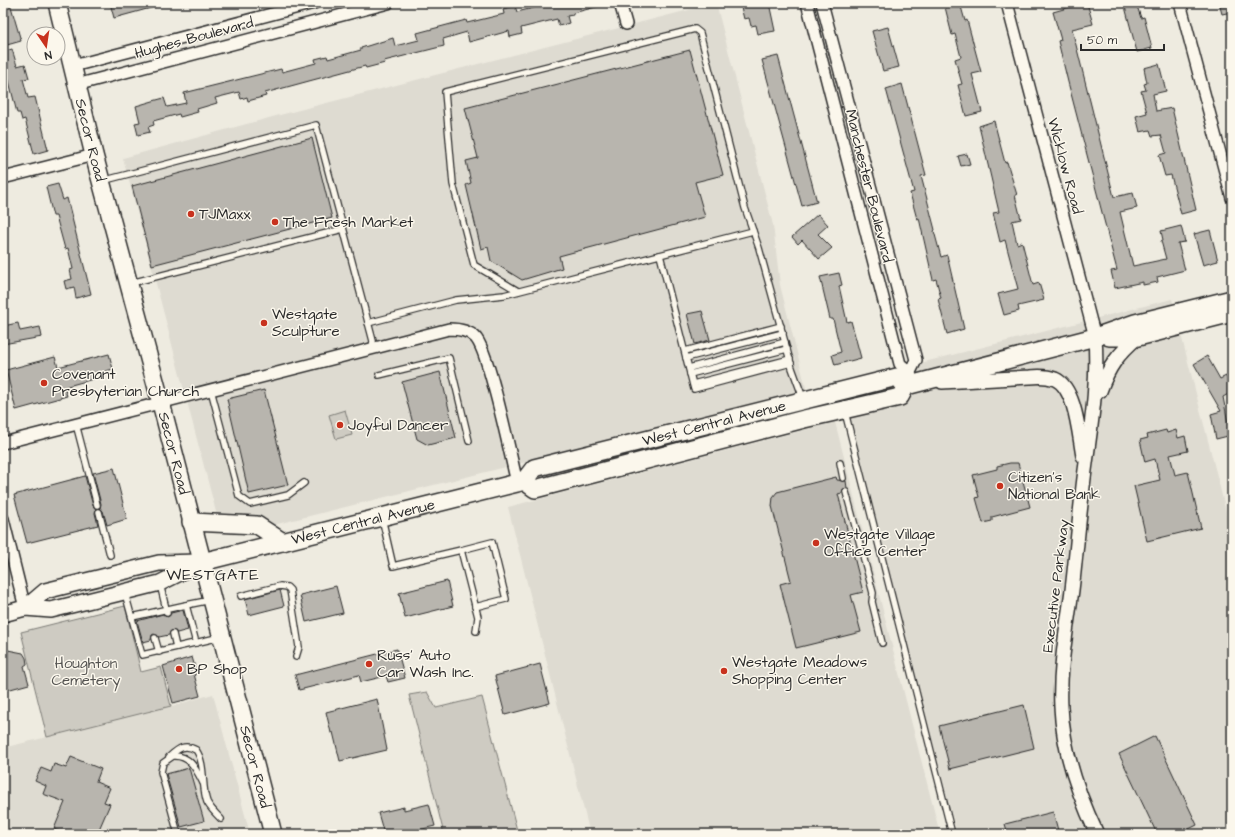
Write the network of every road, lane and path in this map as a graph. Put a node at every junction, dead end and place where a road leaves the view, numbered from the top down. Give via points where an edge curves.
1 (57, 3) edge
2 (314, 3) edge
3 (388, 3) edge
4 (620, 3) edge
5 (807, 3) edge
6 (822, 3) edge
7 (1007, 3) edge
8 (1180, 3) edge
9 (626, 24) dead end
10 (73, 66) junction
11 (76, 85) junction
12 (94, 155) junction
13 (3, 178) edge
14 (102, 181) junction
15 (1232, 198) edge
16 (343, 229) junction
17 (753, 231) junction
18 (660, 255) junction
19 (129, 283) junction
20 (518, 291) junction
21 (1232, 299) edge
22 (1232, 313) edge
23 (368, 323) junction
24 (781, 326) junction
25 (783, 333) junction
26 (1095, 337) junction
27 (1138, 337) junction
28 (785, 342) junction
29 (372, 348) junction
30 (787, 349) junction
31 (685, 351) junction
32 (686, 358) junction
33 (790, 361) junction
34 (689, 371) junction
35 (379, 375) dead end
36 (909, 380) junction
37 (211, 390) junction
38 (803, 400) junction
39 (161, 403) junction
40 (1094, 404) junction
41 (844, 410) junction
42 (76, 424) junction
43 (469, 441) dead end
44 (3, 443) edge
45 (711, 444) junction
46 (840, 463) dead end
47 (1085, 467) junction
48 (843, 478) dead end
49 (520, 482) junction
50 (304, 483) dead end
51 (846, 492) dead end
52 (97, 506) dead end
53 (99, 512) dead end
54 (382, 518) junction
55 (3, 519) edge
56 (191, 522) junction
57 (283, 542) junction
58 (461, 550) junction
59 (110, 555) dead end
60 (202, 562) junction
61 (160, 583) junction
62 (124, 591) junction
63 (241, 596) dead end
64 (212, 600) junction
65 (186, 605) junction
66 (475, 607) junction
67 (25, 608) junction
68 (167, 611) junction
69 (3, 614) edge
70 (132, 617) junction
71 (476, 631) dead end
72 (173, 634) dead end
73 (221, 637) junction
74 (155, 638) dead end
75 (196, 643) junction
76 (882, 643) dead end
77 (176, 647) junction
78 (159, 652) junction
79 (296, 657) dead end
80 (167, 758) junction
81 (202, 783) junction
82 (221, 819) dead end
83 (178, 834) edge
84 (273, 834) edge
85 (952, 834) edge
86 (1097, 834) edge

1 - 10 main road, Secor Road
2 - 10 street, Hughes Boulevard
3 - 11 street, Hughes Boulevard
4 - 9 street
5 - 36 street, Manchester Boulevard via 900,364
6 - 36 street, Manchester Boulevard via 916,360
7 - 26 street, Wicklow Road
8 - 15 street
10 - 11 main road, Secor Road
11 - 12 main road, Secor Road
12 - 13 street
12 - 14 main road, Secor Road
14 - 16 lane via 316,125
14 - 19 main road, Secor Road
16 - 19 lane
16 - 23 lane
17 - 18 lane
17 - 20 lane via 700,33 695,29 445,92 453,184 474,265
17 - 24 lane
18 - 20 lane
18 - 31 lane
19 - 39 main road, Secor Road
20 - 23 lane via 456,300
21 - 26 main road, West Central Avenue via 1135,323
22 - 27 main road, West Central Avenue
23 - 29 lane via 373,341
24 - 25 lane
24 - 31 lane
25 - 28 lane
25 - 32 lane
26 - 27 main road, West Central Avenue
26 - 36 main road, West Central Avenue
26 - 40 street, Executive Parkway via 1097,368
27 - 40 street via 1120,353 1105,376
28 - 30 lane
28 - 34 lane
29 - 37 street
29 - 49 street via 449,329 468,332 475,337 485,355
30 - 33 lane
30 - 34 lane
31 - 32 lane
32 - 34 lane
33 - 34 lane via 694,389
33 - 38 lane
35 - 43 lane via 449,358
36 - 38 main road, West Central Avenue via 897,377
36 - 41 main road, West Central Avenue via 900,397
36 - 47 street via 1044,376 1056,380 1071,399
37 - 39 street
37 - 50 lane via 239,496 250,504 288,495
38 - 45 main road via 801,412 715,433
38 - 49 main road, West Central Avenue via 534,468
39 - 42 street
39 - 56 main road, Secor Road
40 - 47 street, Executive Parkway
41 - 45 main road, West Central Avenue
41 - 85 lane
42 - 44 street
42 - 52 lane
45 - 49 main road, West Central Avenue via 535,489
46 - 48 lane
47 - 86 street, Executive Parkway via 1061,686 1061,707 1070,762 1083,803
49 - 54 main road, West Central Avenue
51 - 76 lane via 873,593 872,602
53 - 59 lane
54 - 57 main road, West Central Avenue
54 - 58 lane via 393,566
55 - 67 street
56 - 57 main road via 257,526
56 - 60 main road, Secor Road
57 - 60 main road, West Central Avenue
58 - 66 lane
58 - 66 lane via 492,542 506,599
60 - 61 main road, West Central Avenue
60 - 64 main road, Secor Road
60 - 67 main road, West Central Avenue via 159,563 46,591
61 - 62 main road, West Central Avenue
61 - 68 lane
62 - 67 main road, West Central Avenue via 50,610
62 - 70 lane
63 - 79 lane via 287,586 290,590 299,647
64 - 65 lane
64 - 73 main road, Secor Road
65 - 68 lane
65 - 75 lane
66 - 71 lane via 478,617
67 - 69 main road, West Central Avenue
68 - 70 lane
70 - 78 lane via 142,655
72 - 77 lane
73 - 75 lane
73 - 84 main road, Secor Road
74 - 78 lane
75 - 77 lane
77 - 78 lane
80 - 81 lane via 186,758 192,763
80 - 81 lane via 180,747 187,746 196,750 201,764
80 - 83 lane via 163,763 162,772
81 - 82 lane via 208,803

